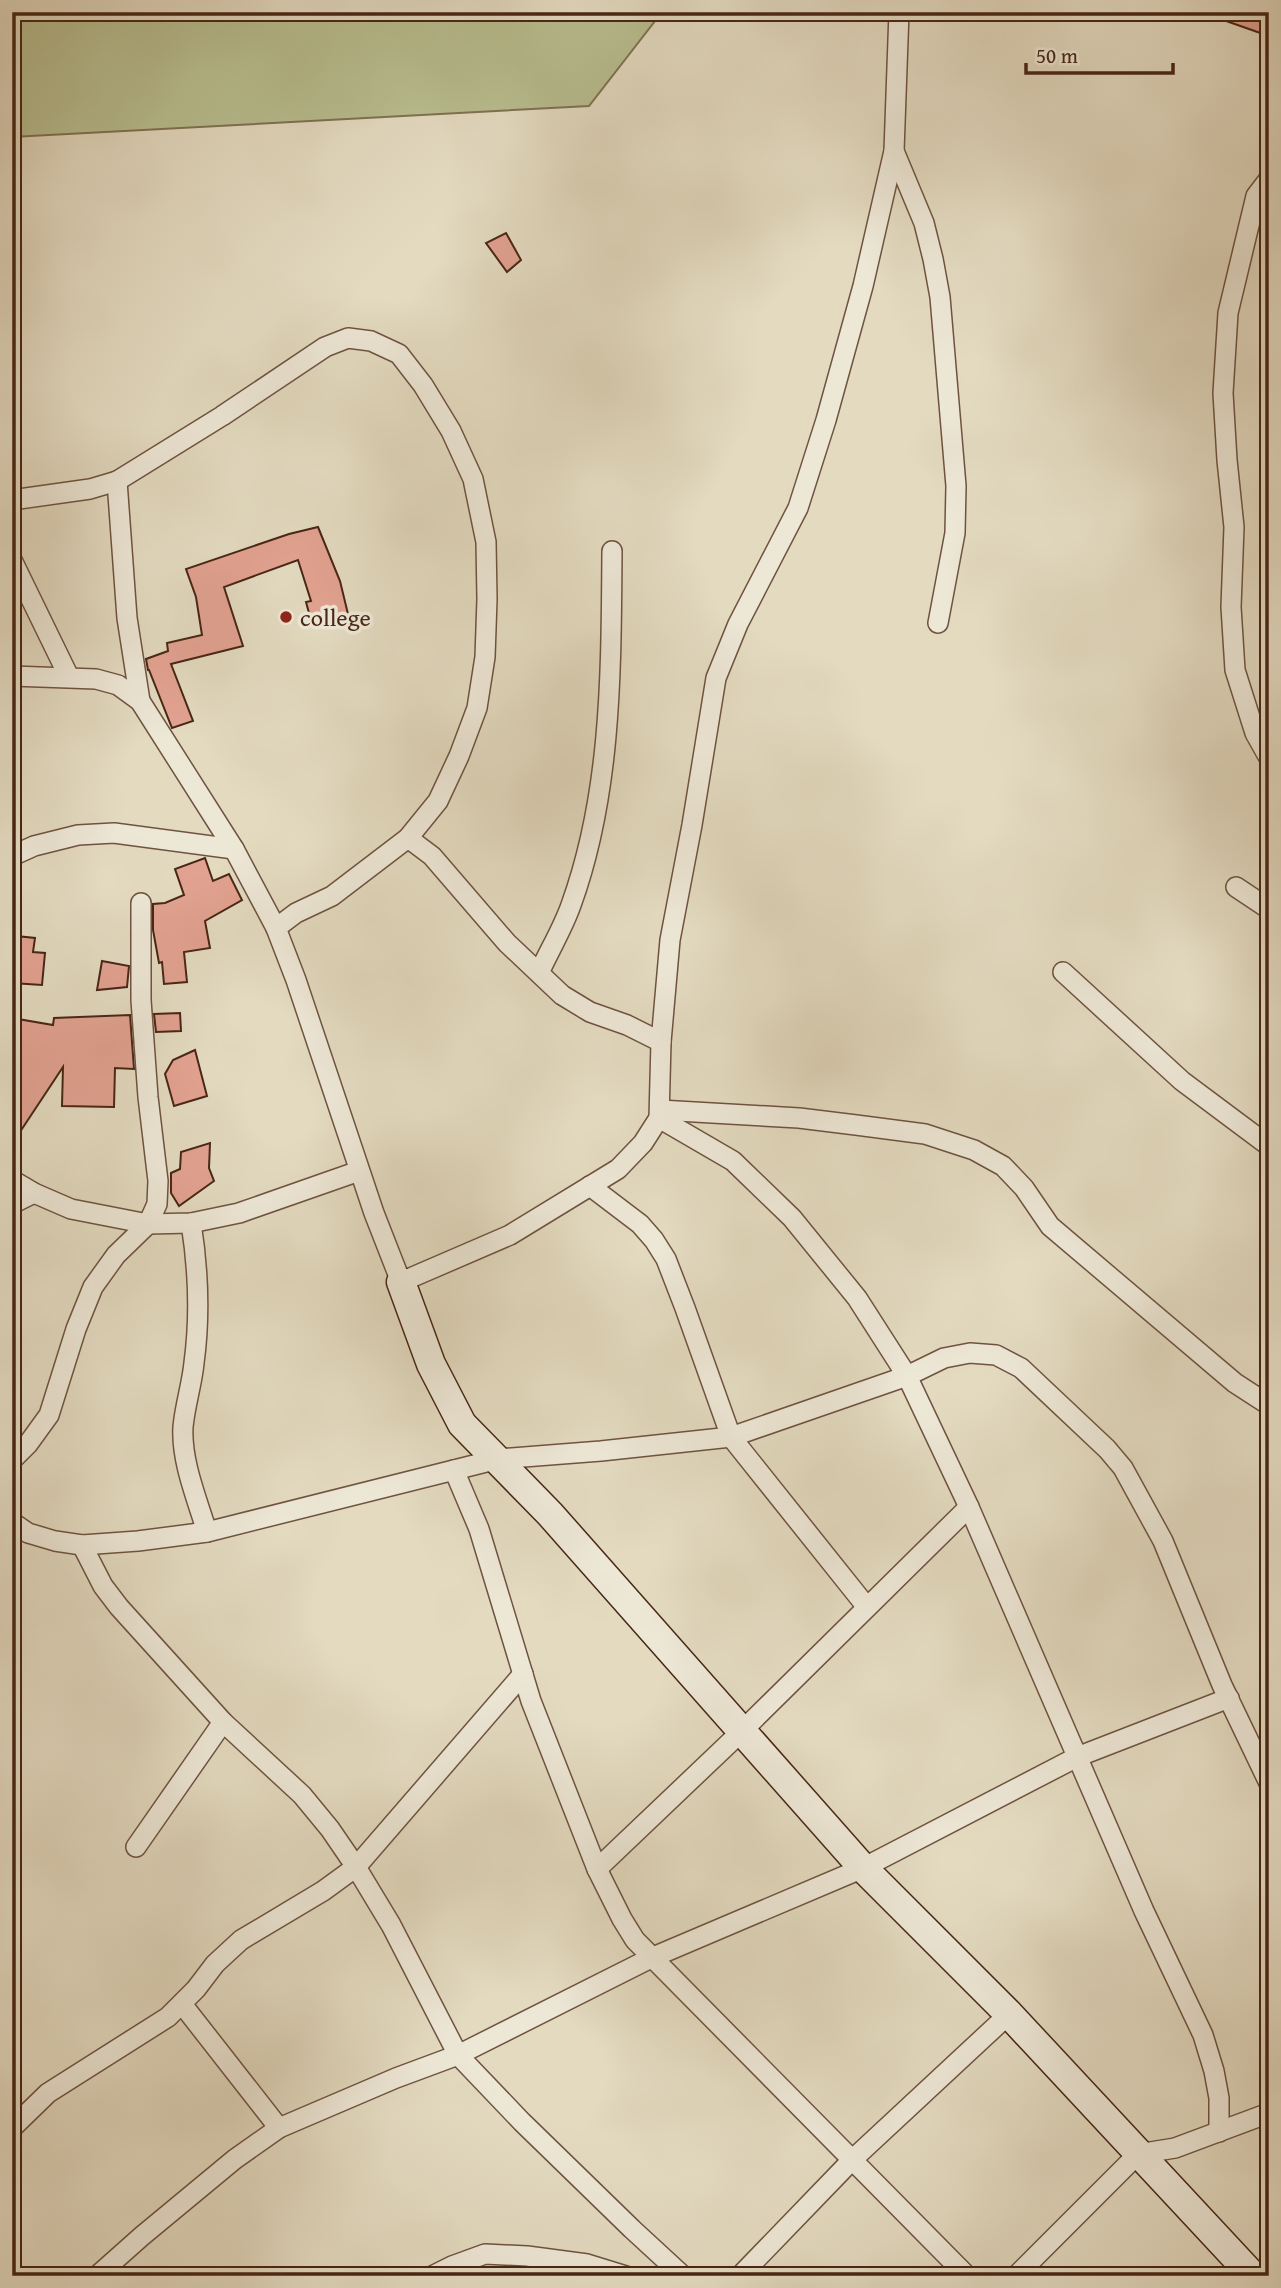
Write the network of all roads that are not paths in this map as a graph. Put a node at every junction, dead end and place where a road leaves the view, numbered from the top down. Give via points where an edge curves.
1 (900, 12) edge
2 (894, 151) junction
3 (1269, 179) edge
4 (117, 481) junction
5 (12, 500) edge
6 (612, 551) dead end
7 (12, 560) edge
8 (938, 623) dead end
9 (12, 676) edge
10 (69, 677) junction
11 (140, 701) junction
12 (1269, 758) edge
13 (408, 838) junction
14 (233, 849) junction
15 (12, 856) edge
16 (1236, 887) dead end
17 (141, 903) dead end
18 (1269, 909) edge
19 (276, 928) junction
20 (1063, 972) dead end
21 (539, 973) junction
22 (661, 1042) junction
23 (659, 1114) junction
24 (1269, 1146) edge
25 (359, 1171) junction
26 (12, 1180) edge
27 (590, 1186) junction
28 (34, 1193) junction
29 (12, 1204) edge
30 (191, 1223) junction
31 (148, 1224) junction
32 (401, 1282) junction
33 (907, 1376) junction
34 (1269, 1405) edge
35 (731, 1437) junction
36 (498, 1459) junction
37 (12, 1460) edge
38 (454, 1470) junction
39 (969, 1507) junction
40 (20, 1527) edge
41 (207, 1532) junction
42 (12, 1545) edge
43 (82, 1545) junction
44 (866, 1606) junction
45 (523, 1674) junction
46 (1228, 1698) junction
47 (223, 1722) junction
48 (742, 1731) junction
49 (1077, 1757) junction
50 (1269, 1783) edge
51 (136, 1847) dead end
52 (356, 1867) junction
53 (863, 1868) junction
54 (597, 1869) junction
55 (651, 1958) junction
56 (182, 2004) junction
57 (1009, 2014) junction
58 (458, 2055) junction
59 (1269, 2113) edge
60 (12, 2128) edge
61 (279, 2128) junction
62 (1219, 2132) junction
63 (1138, 2154) junction
64 (852, 2160) junction
65 (97, 2276) edge
66 (432, 2276) edge
67 (626, 2276) edge
68 (684, 2276) edge
69 (740, 2276) edge
70 (967, 2276) edge
71 (1016, 2276) edge
72 (1253, 2276) edge

1 - 2 street
2 - 8 street via 924,223 940,298 956,486 955,533
2 - 22 street via 863,286 798,508 738,624 716,678 670,940
3 - 12 street via 1256,196 1228,313 1223,393 1234,527 1231,607 1235,670 1255,733
4 - 5 street
4 - 11 street via 127,618
4 - 13 street via 326,347 348,338 371,341 399,354 451,431 473,479 486,542 487,576 485,657 477,708 438,800
6 - 21 street via 609,705 593,826 570,908
7 - 10 street
9 - 10 street
10 - 11 street via 118,685
11 - 14 street
13 - 19 street via 332,896
13 - 21 street via 432,856
14 - 15 street via 114,833 78,835
14 - 19 street
16 - 18 street
17 - 31 street via 141,1000 158,1181 157,1204
19 - 25 street
20 - 24 street via 1182,1081
21 - 22 street via 562,995 590,1012
22 - 23 street
23 - 27 street via 643,1143 618,1169
23 - 33 street via 733,1161 792,1218 857,1298
23 - 34 street via 799,1118 925,1134 974,1150 1003,1166 1050,1226 1235,1382
25 - 30 street via 239,1213
25 - 32 street
26 - 28 street
27 - 32 street via 510,1235
27 - 35 street via 640,1224 666,1259
28 - 29 street
28 - 31 street via 71,1209
30 - 31 street
30 - 41 street via 197,1327 183,1428 194,1492
31 - 37 street via 116,1255 93,1287 49,1415
32 - 36 street via 445,1394 462,1424
33 - 35 street
33 - 39 street
33 - 46 street via 944,1358 996,1355 1021,1368 1107,1449 1123,1468 1163,1541
35 - 36 street
35 - 44 street
36 - 38 street
36 - 48 street
38 - 41 street
38 - 45 street via 479,1529
39 - 44 street
39 - 49 street
40 - 42 street
40 - 43 street via 55,1541
41 - 43 street
43 - 47 street via 119,1607
44 - 48 street
45 - 52 street
45 - 54 street
46 - 49 street
46 - 50 street
47 - 51 street
47 - 52 street via 302,1795
48 - 53 street
48 - 54 street
49 - 53 street
49 - 62 street via 1203,2035 1219,2098
52 - 56 street via 241,1940
52 - 58 street
53 - 55 street
53 - 57 street
54 - 55 street via 622,1919
55 - 58 street
55 - 64 street
56 - 60 street via 48,2093
56 - 61 street
57 - 63 street
57 - 64 street
58 - 61 street
58 - 68 street
59 - 62 street
61 - 65 street via 235,2159
62 - 63 street via 1175,2148
63 - 71 street
63 - 72 street
64 - 69 street
64 - 70 street
66 - 67 street via 485,2254 587,2264

